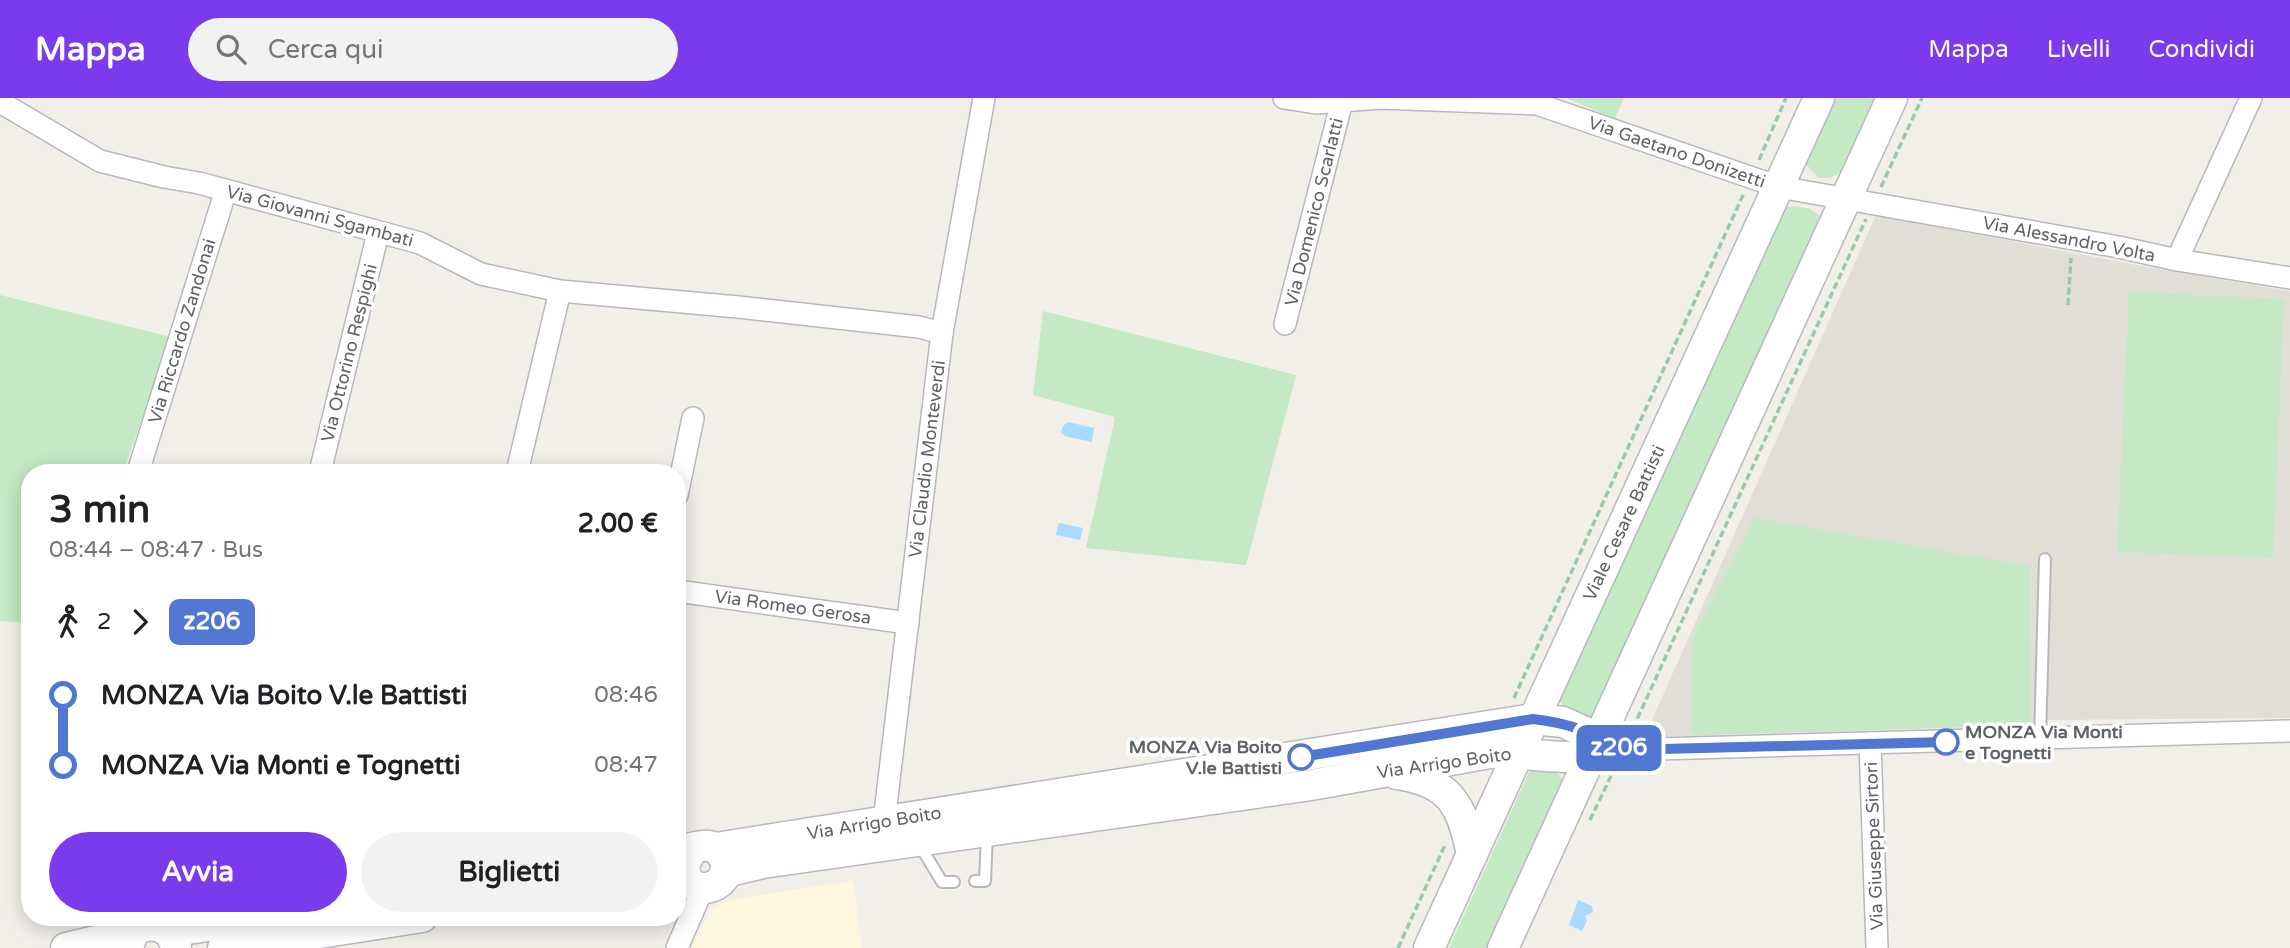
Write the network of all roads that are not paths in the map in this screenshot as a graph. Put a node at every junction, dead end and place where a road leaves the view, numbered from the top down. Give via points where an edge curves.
1 (984, 98) edge
2 (1284, 98) edge
3 (1819, 98) edge
4 (1892, 98) edge
5 (2250, 98) edge
6 (1342, 101) junction
7 (0, 102) edge
8 (1779, 187) junction
9 (226, 190) junction
10 (1861, 201) junction
11 (379, 233) junction
12 (2177, 260) junction
13 (2290, 278) edge
14 (560, 291) junction
15 (1285, 324) dead end
16 (943, 333) junction
17 (693, 418) dead end
18 (140, 464) edge
19 (322, 464) edge
20 (519, 464) edge
21 (683, 464) edge
22 (2045, 559) dead end
23 (686, 592) edge
24 (908, 623) junction
25 (1533, 719) junction
26 (2290, 731) edge
27 (2040, 739) junction
28 (1870, 743) junction
29 (1604, 748) junction
30 (1520, 752) junction
31 (1365, 775) junction
32 (884, 822) junction
33 (988, 831) junction
34 (918, 841) junction
35 (1472, 855) junction
36 (697, 867) edge
37 (975, 881) dead end
38 (954, 882) dead end
39 (686, 912) edge
40 (192, 926) edge
41 (366, 926) edge
42 (682, 926) edge
43 (152, 931) edge
44 (234, 947) edge
45 (66, 948) edge
46 (677, 948) edge
47 (1429, 948) edge
48 (1503, 948) edge
49 (1877, 948) edge

1 - 16 street, Via Claudio Monteverdi
2 - 6 street, Via Gaetano Donizetti
3 - 8 street, Viale Cesare Battisti
4 - 10 street
5 - 12 street
6 - 8 street, Via Gaetano Donizetti via 1380,98 1536,104
6 - 15 street, Via Domenico Scarlatti
7 - 9 street, Via Giovanni Sgambati via 100,161
8 - 10 street, Via Gaetano Donizetti
8 - 25 street, Viale Cesare Battisti
9 - 11 street, Via Giovanni Sgambati
9 - 18 street, Via Riccardo Zandonai
10 - 12 street, Via Alessandro Volta
10 - 29 street
11 - 14 street, Via Giovanni Sgambati via 420,243 481,274
11 - 19 street, Via Ottorino Respighi
12 - 13 street, Via Alessandro Volta
14 - 16 street, Via Giovanni Sgambati
14 - 20 street
16 - 24 street, Via Claudio Monteverdi
17 - 21 street
22 - 27 lane
23 - 24 street, Via Romeo Gerosa
24 - 32 street, Via Claudio Monteverdi
25 - 29 street, Via Arrigo Boito via 1563,722
25 - 30 street, Viale Cesare Battisti
25 - 32 street, Via Arrigo Boito
26 - 27 street
27 - 28 street
28 - 29 street
28 - 49 street, Via Giuseppe Sirtori
29 - 30 street, Via Arrigo Boito
29 - 48 street
30 - 31 street, Via Arrigo Boito
30 - 35 street, Viale Cesare Battisti
31 - 33 street, Via Arrigo Boito
31 - 35 street via 1394,774 1441,788 1461,812
32 - 36 street, Via Arrigo Boito
33 - 34 street, Via Arrigo Boito
33 - 37 lane via 985,881
34 - 36 street, Via Arrigo Boito via 763,863
34 - 38 lane via 942,882
35 - 47 street, Viale Cesare Battisti
36 - 39 street
40 - 43 street
41 - 44 street
42 - 46 street
43 - 45 street

